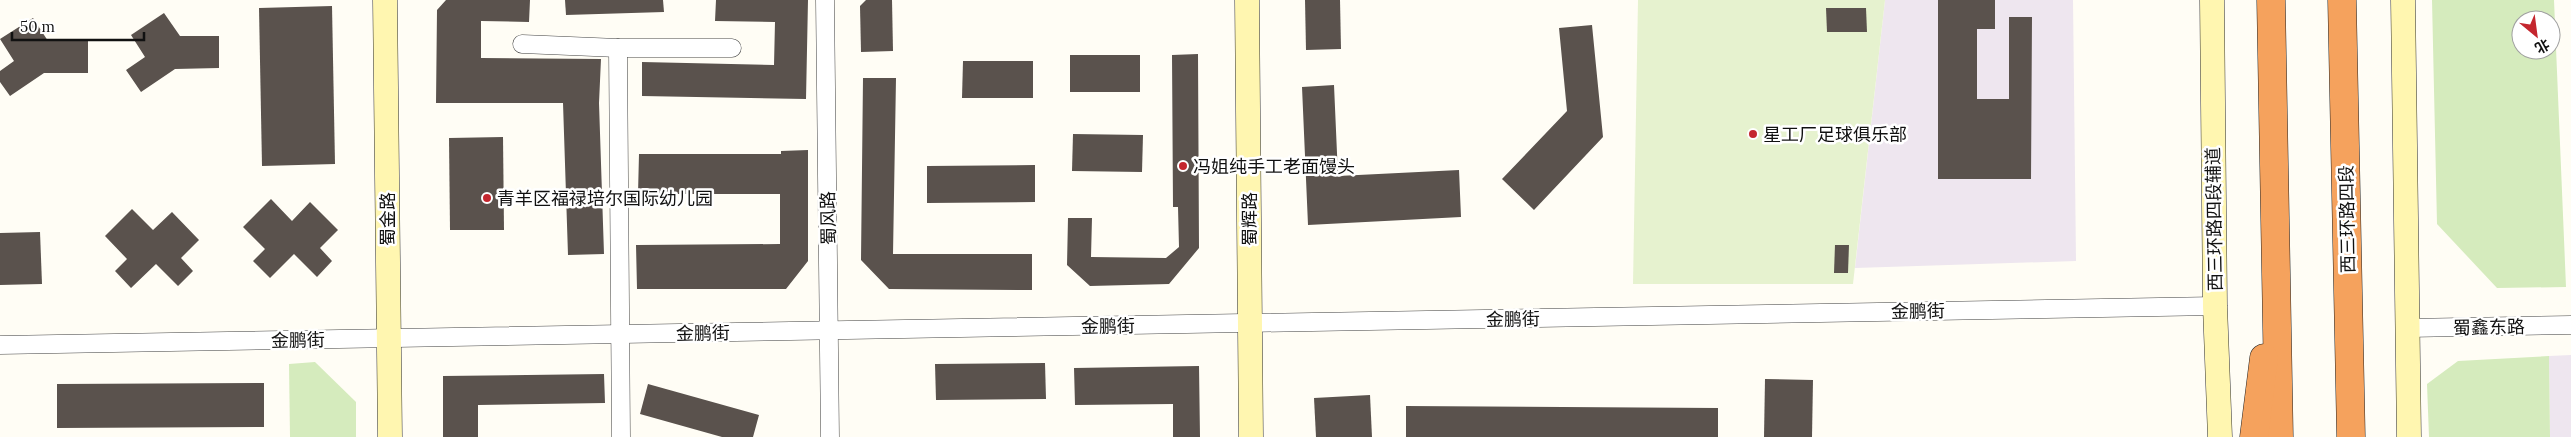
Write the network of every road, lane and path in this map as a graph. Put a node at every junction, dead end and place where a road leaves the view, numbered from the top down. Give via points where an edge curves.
1 (385, 0) edge
2 (825, 0) edge
3 (1247, 0) edge
4 (2212, 0) edge
5 (2271, 0) edge
6 (2342, 0) edge
7 (2403, 0) edge
8 (522, 44) dead end
9 (618, 48) junction
10 (732, 48) dead end
11 (2277, 255) junction
12 (2215, 306) junction
13 (1250, 324) junction
14 (2571, 325) edge
15 (2408, 328) junction
16 (829, 331) junction
17 (619, 335) junction
18 (388, 339) junction
19 (0, 345) edge
20 (2350, 374) junction
21 (390, 437) edge
22 (621, 437) edge
23 (830, 437) edge
24 (1251, 437) edge
25 (2220, 437) edge
26 (2254, 437) edge
27 (2279, 437) edge
28 (2351, 437) edge
29 (2363, 437) edge
30 (2410, 437) edge

1 - 18 main road, 蜀金路
2 - 16 street, 蜀风路
3 - 13 main road, 蜀辉路
4 - 12 main road, 西三环路四段辅道
5 - 11 highway
6 - 20 highway, 西三环路四段
7 - 15 main road
8 - 9 street
9 - 10 street
9 - 17 street
11 - 26 highway
11 - 27 highway
12 - 13 street, 金鹏街
12 - 25 main road, 西三环路四段辅道
13 - 16 street, 金鹏街
13 - 24 main road, 蜀辉路
14 - 15 street, 蜀鑫东路
15 - 30 main road
16 - 17 street, 金鹏街
16 - 23 street, 蜀风路
17 - 18 street, 金鹏街
17 - 22 street
18 - 19 street, 金鹏街
18 - 21 main road, 蜀金路
20 - 28 highway, 西三环路四段
20 - 29 highway

